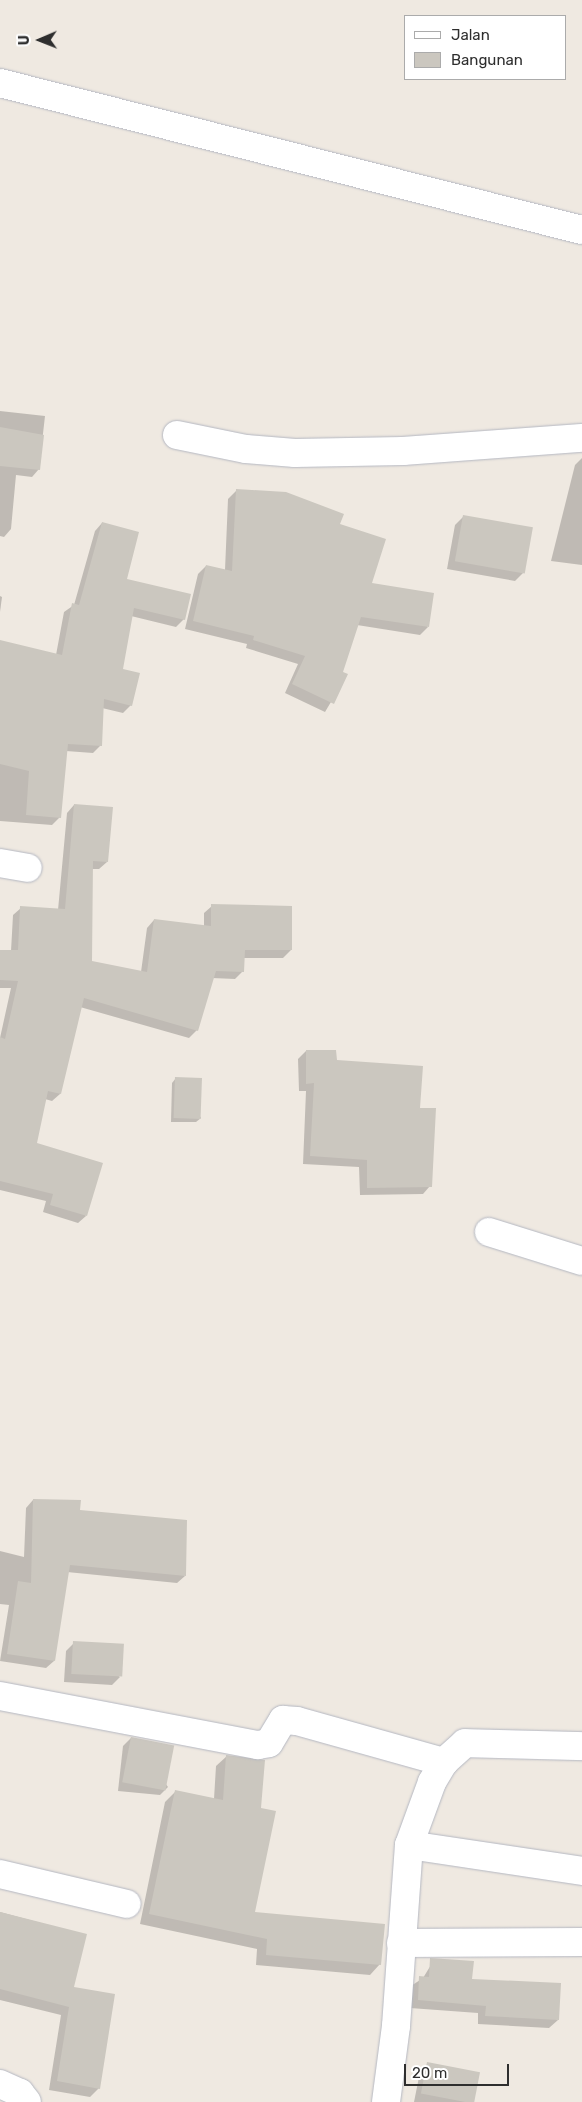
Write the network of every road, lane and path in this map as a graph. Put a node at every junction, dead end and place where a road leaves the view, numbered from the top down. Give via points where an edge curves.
1 (0, 83) edge
2 (582, 230) edge
3 (177, 435) dead end
4 (582, 438) edge
5 (0, 863) edge
6 (28, 868) dead end
7 (489, 1232) dead end
8 (582, 1260) edge
9 (0, 1696) edge
10 (582, 1746) edge
11 (444, 1762) junction
12 (409, 1845) junction
13 (582, 1871) edge
14 (0, 1874) edge
15 (127, 1904) dead end
16 (582, 1942) edge
17 (401, 1943) junction
18 (0, 2084) edge
19 (27, 2102) edge
20 (386, 2102) edge

1 - 2 street
3 - 4 street via 246,449 295,453 403,451
5 - 6 street
7 - 8 street
9 - 11 street via 258,1745 269,1743 283,1720 297,1721
10 - 11 street via 465,1743
11 - 12 street
12 - 13 street
12 - 17 street
14 - 15 street
16 - 17 street
17 - 20 street
18 - 19 street via 20,2092

